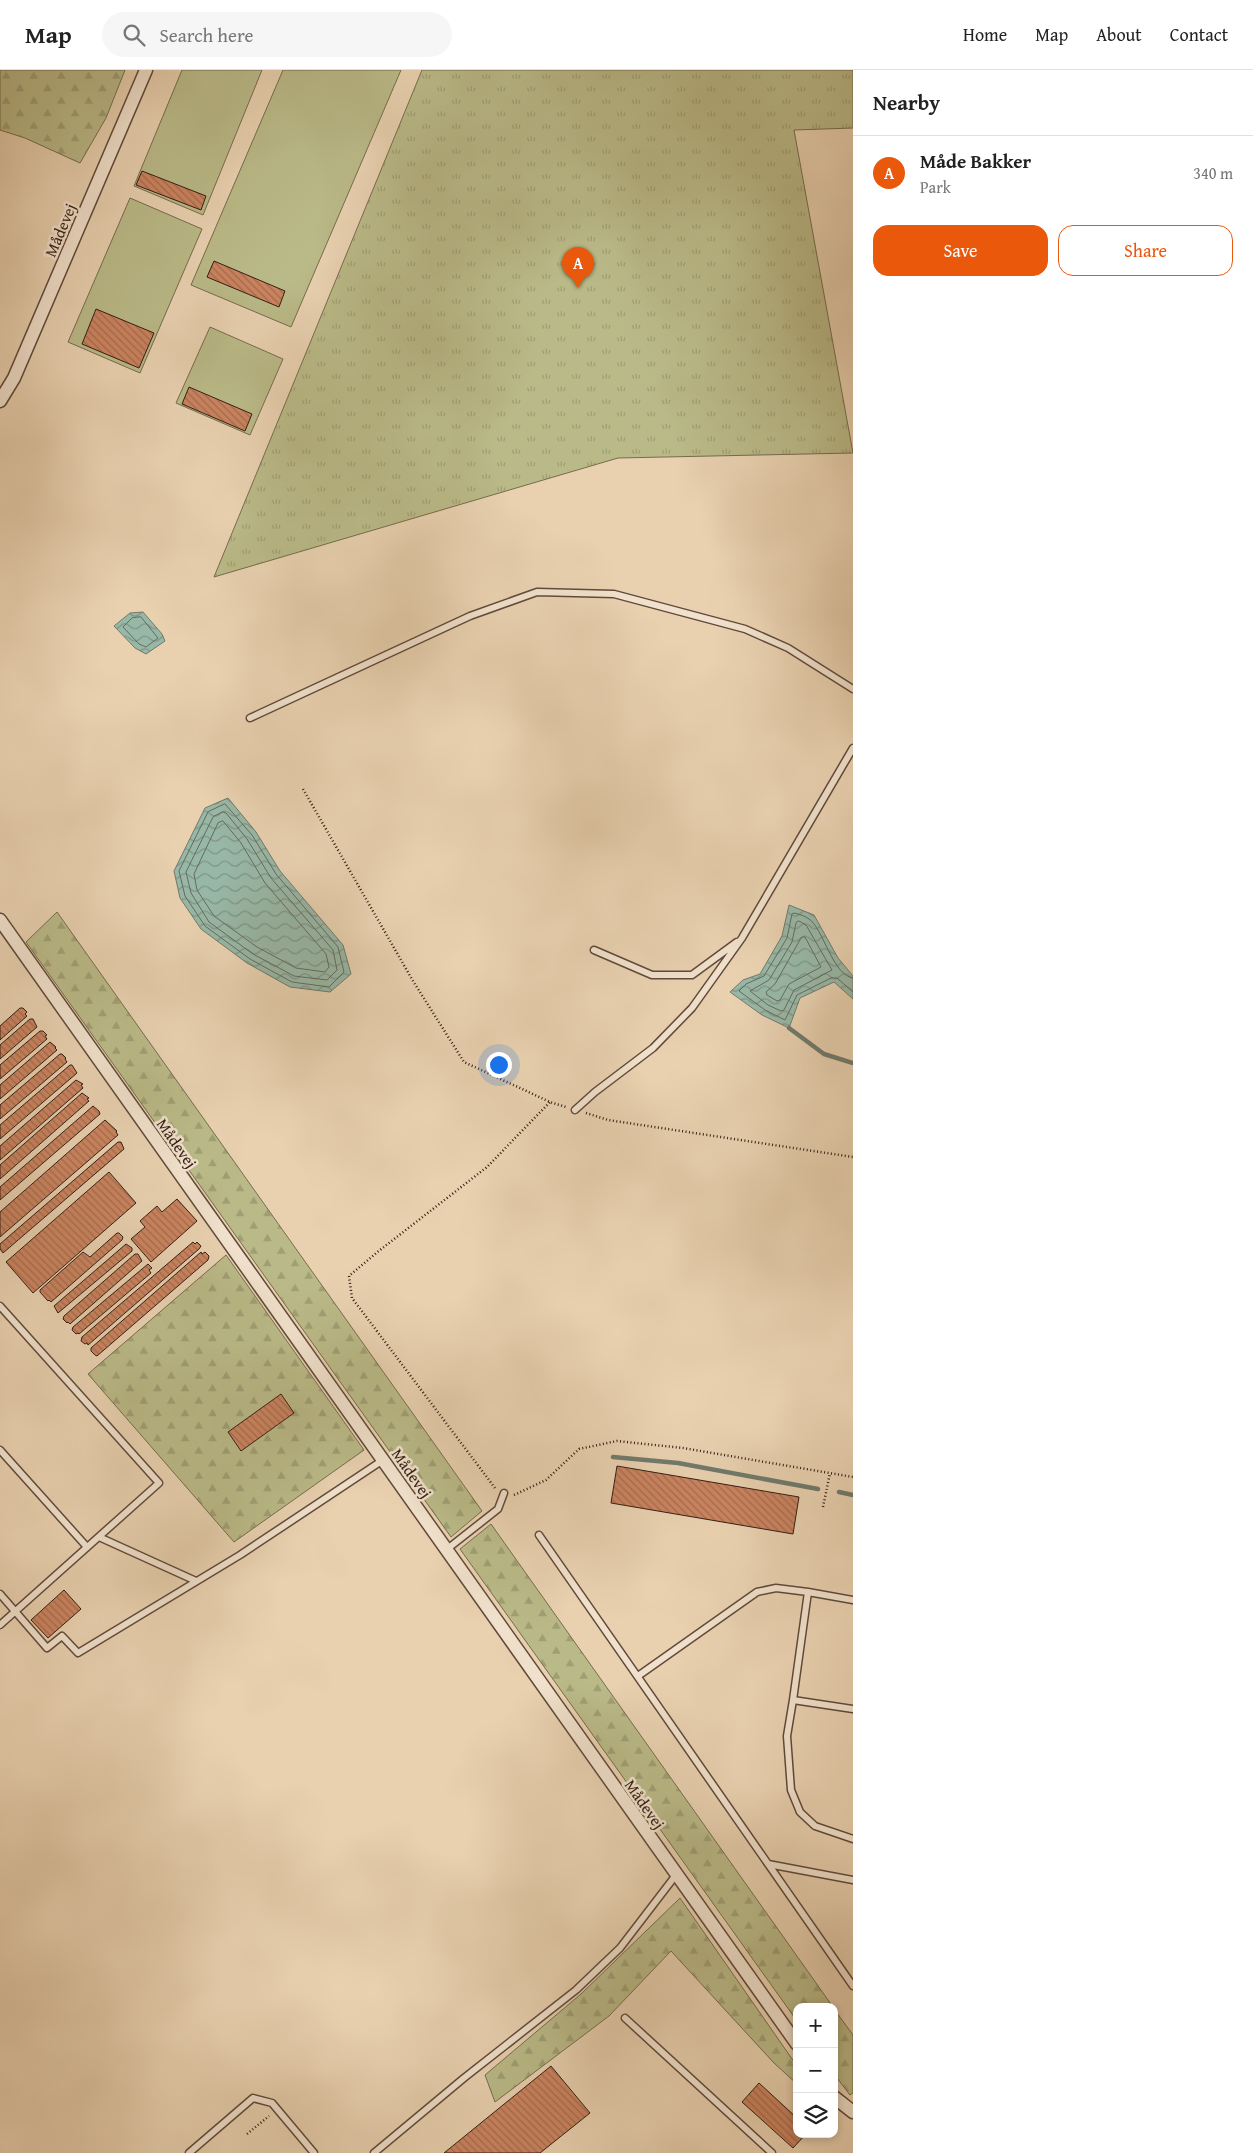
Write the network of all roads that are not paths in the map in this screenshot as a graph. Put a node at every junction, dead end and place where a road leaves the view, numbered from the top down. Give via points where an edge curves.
1 (146, 70) edge
2 (0, 401) edge
3 (853, 688) edge
4 (250, 718) dead end
5 (853, 748) edge
6 (0, 920) edge
7 (742, 938) junction
8 (594, 950) dead end
9 (575, 1110) road end
10 (0, 1306) edge
11 (0, 1450) edge
12 (383, 1460) junction
13 (504, 1493) road end
14 (539, 1535) dead end
15 (99, 1537) junction
16 (87, 1547) junction
17 (446, 1550) junction
18 (196, 1581) junction
19 (808, 1592) junction
20 (0, 1594) edge
21 (853, 1600) edge
22 (16, 1611) junction
23 (0, 1625) edge
24 (638, 1676) junction
25 (793, 1700) junction
26 (853, 1709) edge
27 (853, 1839) edge
28 (768, 1864) junction
29 (676, 1875) junction
30 (853, 1880) edge
31 (853, 1986) edge
32 (625, 2018) dead end
33 (793, 2038) edge
34 (838, 2100) edge
35 (853, 2112) edge
36 (189, 2153) edge
37 (314, 2153) edge
38 (374, 2153) edge
39 (772, 2153) edge

1 - 2 street, Mådevej via 14,378
3 - 4 lane via 788,648 744,628 614,594 537,592 470,616
5 - 7 lane
6 - 12 street, Mådevej
7 - 8 lane via 692,975 652,975
7 - 9 lane via 692,1008 654,1048
10 - 15 lane via 159,1483
11 - 16 lane
12 - 17 street, Mådevej
12 - 18 lane
13 - 17 lane via 498,1509
14 - 24 lane
15 - 16 lane
15 - 18 lane
16 - 22 lane
17 - 29 street, Mådevej
18 - 22 lane via 78,1654 62,1636 47,1648
19 - 21 lane
19 - 24 lane via 776,1588 757,1592
19 - 25 lane
20 - 22 lane
22 - 23 lane
24 - 28 lane
25 - 26 lane
25 - 27 lane via 787,1736 791,1790 800,1812 815,1826
28 - 30 lane
28 - 31 lane
29 - 33 street, Mådevej
29 - 38 lane via 620,1948 576,1990
32 - 39 lane
34 - 35 street
36 - 37 lane via 253,2098 272,2103

